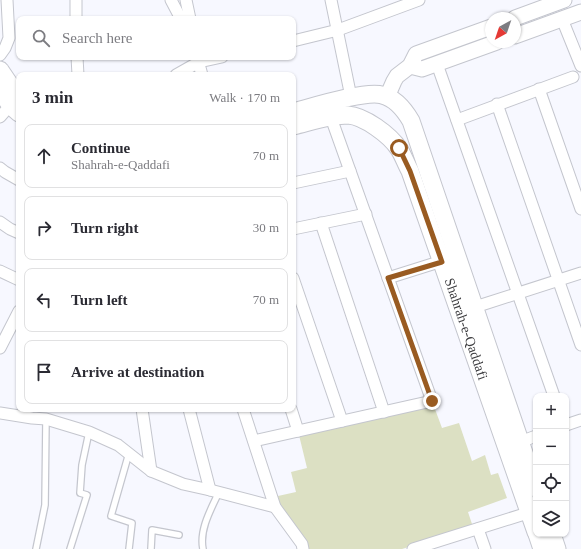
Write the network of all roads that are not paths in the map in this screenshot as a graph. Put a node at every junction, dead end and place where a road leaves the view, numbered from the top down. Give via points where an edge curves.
1 (7, 0) edge
2 (76, 0) edge
3 (171, 0) edge
4 (186, 0) edge
5 (331, 0) edge
6 (419, 0) edge
7 (564, 0) edge
8 (568, 0) edge
9 (572, 15) edge
10 (76, 16) edge
11 (179, 16) edge
12 (189, 16) edge
13 (521, 16) edge
14 (485, 29) edge
15 (338, 30) junction
16 (521, 34) edge
17 (296, 40) edge
18 (485, 46) edge
19 (0, 55) edge
20 (77, 60) edge
21 (197, 60) edge
22 (198, 60) edge
23 (437, 64) junction
24 (410, 66) junction
25 (581, 66) edge
26 (0, 70) edge
27 (78, 72) edge
28 (180, 72) edge
29 (201, 72) edge
30 (573, 77) dead end
31 (539, 89) junction
32 (0, 91) edge
33 (387, 96) junction
34 (351, 97) junction
35 (497, 104) junction
36 (13, 106) edge
37 (329, 111) junction
38 (296, 112) edge
39 (457, 120) junction
40 (296, 125) edge
41 (0, 168) edge
42 (350, 171) junction
43 (16, 178) edge
44 (296, 182) edge
45 (581, 209) edge
46 (366, 214) junction
47 (0, 222) edge
48 (321, 223) junction
49 (296, 228) edge
50 (16, 231) edge
51 (442, 262) junction
52 (0, 271) edge
53 (581, 273) edge
54 (388, 278) junction
55 (16, 279) edge
56 (558, 280) junction
57 (296, 287) edge
58 (518, 293) junction
59 (475, 307) junction
60 (16, 317) edge
61 (581, 346) edge
62 (0, 348) edge
63 (553, 393) edge
64 (142, 412) edge
65 (190, 412) edge
66 (244, 412) edge
67 (292, 412) edge
68 (384, 412) junction
69 (0, 413) edge
70 (33, 414) edge
71 (46, 418) junction
72 (342, 421) junction
73 (580, 422) edge
74 (569, 424) edge
75 (298, 431) junction
76 (89, 432) junction
77 (533, 437) edge
78 (254, 441) junction
79 (520, 442) junction
80 (128, 453) junction
81 (151, 471) junction
82 (533, 479) edge
83 (215, 491) junction
84 (275, 507) junction
85 (533, 512) edge
86 (478, 529) junction
87 (179, 535) dead end
88 (538, 537) edge
89 (553, 537) edge
90 (36, 549) edge
91 (70, 549) edge
92 (129, 549) edge
93 (151, 549) edge
94 (203, 549) edge
95 (303, 549) edge
96 (413, 549) edge
97 (485, 549) edge
98 (542, 549) edge
99 (557, 549) edge

1 - 19 street via 9,38
2 - 10 street
3 - 11 street
4 - 12 street
5 - 15 street
6 - 15 street
7 - 13 street
8 - 9 street
9 - 16 street
9 - 25 street
14 - 24 street via 416,54
15 - 17 street
15 - 34 street
18 - 23 street
20 - 27 street
21 - 28 street
22 - 29 street
23 - 24 street via 422,69
23 - 39 street
24 - 33 street via 397,76
26 - 36 main road
30 - 31 street
31 - 35 street
31 - 45 street
32 - 36 main road
33 - 34 main road, Shahrah-e-Qaddafi via 374,93
33 - 59 main road, Shahrah-e-Qaddafi via 402,108 411,121
34 - 37 main road, Shahrah-e-Qaddafi
35 - 39 street
35 - 56 street
37 - 38 main road, Shahrah-e-Qaddafi
37 - 40 main road, Shahrah-e-Qaddafi
37 - 42 street
37 - 51 main road, Shahrah-e-Qaddafi via 367,121 399,148 410,171
39 - 58 street
41 - 43 street
42 - 44 street
42 - 46 street
46 - 48 street
46 - 54 street
47 - 50 street
48 - 49 street
48 - 68 street
51 - 54 street
51 - 85 main road, Shahrah-e-Qaddafi
52 - 55 street
53 - 56 street
54 - 68 street via 432,401
56 - 58 street
56 - 61 street
57 - 72 street
58 - 59 street
58 - 63 street
59 - 79 main road, Shahrah-e-Qaddafi
60 - 62 street
64 - 81 street
65 - 83 street
66 - 78 street
67 - 75 street
68 - 72 street
69 - 70 street
70 - 71 street
71 - 76 street
71 - 90 lane via 45,505
72 - 75 street
73 - 74 street
75 - 78 street
76 - 80 street via 118,445
76 - 91 lane via 80,493 87,495
77 - 79 street
78 - 84 street
79 - 82 main road, Shahrah-e-Qaddafi
80 - 81 street
80 - 92 lane via 111,516 132,523
81 - 83 street via 183,484
83 - 84 street
83 - 94 lane via 205,525
84 - 95 street
85 - 86 street
86 - 96 street
86 - 97 street
87 - 93 lane via 152,530
88 - 98 main road, Shahrah-e-Qaddafi
89 - 99 main road

